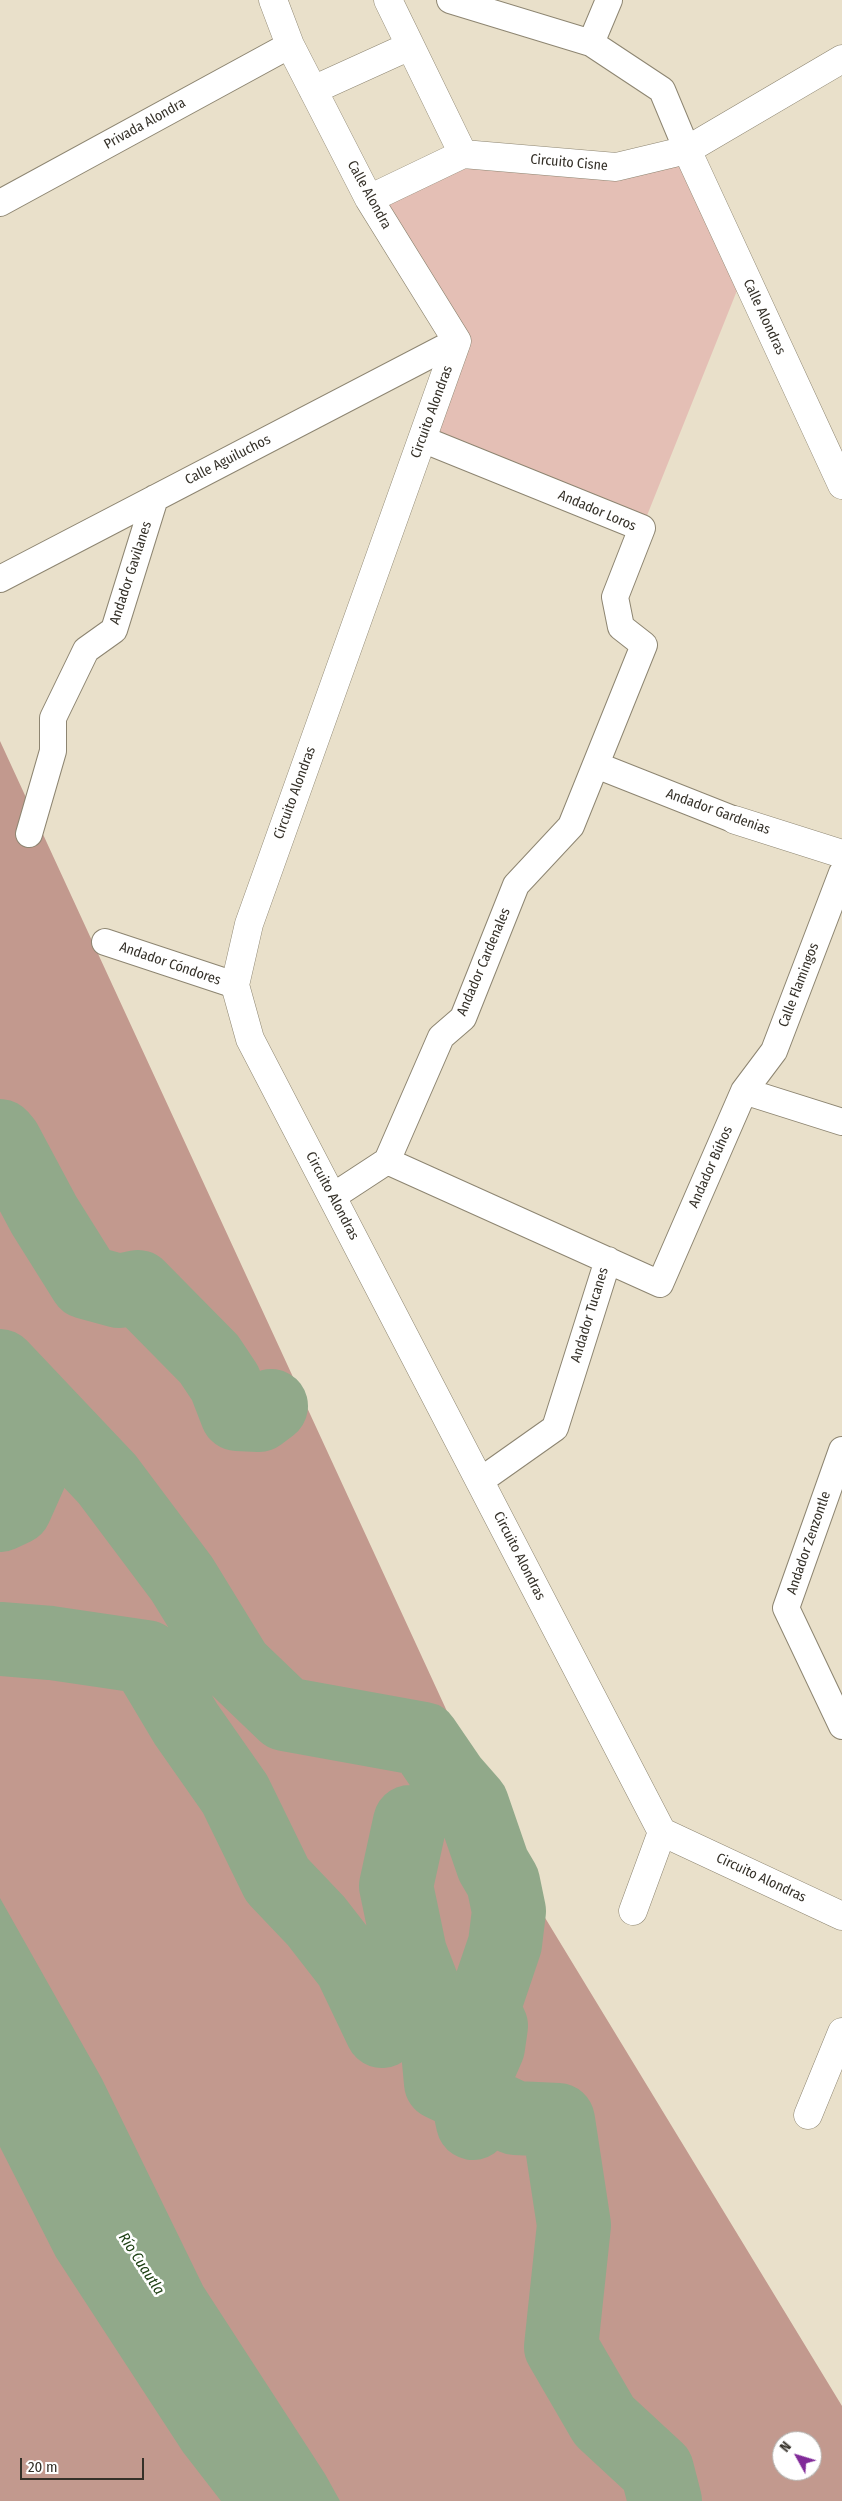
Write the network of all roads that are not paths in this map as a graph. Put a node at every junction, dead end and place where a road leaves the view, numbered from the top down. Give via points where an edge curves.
1 (273, 0) edge
2 (388, 0) edge
3 (450, 0) edge
4 (609, 0) edge
5 (591, 43) junction
6 (290, 45) junction
7 (410, 46) junction
8 (842, 59) edge
9 (313, 90) junction
10 (687, 150) junction
11 (463, 154) junction
12 (369, 199) junction
13 (0, 204) edge
14 (457, 341) junction
15 (422, 439) junction
16 (842, 485) edge
17 (155, 498) junction
18 (0, 579) edge
19 (596, 765) junction
20 (735, 820) joint
21 (29, 834) dead end
22 (842, 854) edge
23 (842, 873) edge
24 (104, 942) dead end
25 (235, 986) junction
26 (744, 1091) junction
27 (842, 1122) edge
28 (387, 1160) junction
29 (332, 1197) junction
30 (608, 1260) junction
31 (842, 1450) edge
32 (480, 1481) junction
33 (842, 1726) edge
34 (662, 1832) junction
35 (633, 1911) dead end
36 (842, 1916) edge
37 (842, 2032) edge
38 (808, 2115) dead end

1 - 6 street, Calle Alondra
2 - 7 street
3 - 5 street
4 - 5 street
5 - 10 street via 662,90
6 - 9 street, Calle Alondra
6 - 13 street, Privada Alondra
7 - 9 street
7 - 11 street
8 - 10 street, Circuito Cisne
9 - 12 street, Calle Alondra
10 - 11 street, Circuito Cisne via 616,167
10 - 16 street, Calle Alondras
11 - 12 street
12 - 14 street, Calle Alondra
14 - 15 street, Circuito Alondras
14 - 17 street, Calle Aguiluchos
15 - 19 street, Andador Loros via 642,528 615,597 621,626 644,646
15 - 25 street, Circuito Alondras via 249,924
17 - 18 street, Calle Aguiluchos
17 - 21 street, Andador Gavilanes via 114,630 86,650 53,718 53,751
19 - 20 street, Andador Gardenias
19 - 28 street, Andador Cardenales via 571,826 516,885 463,1018 441,1037
20 - 22 street, Andador Gardenias
23 - 26 street, Calle Flamingos via 774,1051
24 - 25 street, Andador Cóndores
25 - 29 street, Circuito Alondras via 250,1040
26 - 27 street
26 - 30 street, Andador Búhos via 660,1284
28 - 29 street
28 - 30 street, Andador Tucanes
29 - 32 street, Circuito Alondras
30 - 32 street, Andador Tucanes via 555,1428
31 - 33 street, Andador Zenzontle via 786,1608
32 - 34 street, Circuito Alondras
34 - 35 street
34 - 36 street, Circuito Alondras
37 - 38 street

